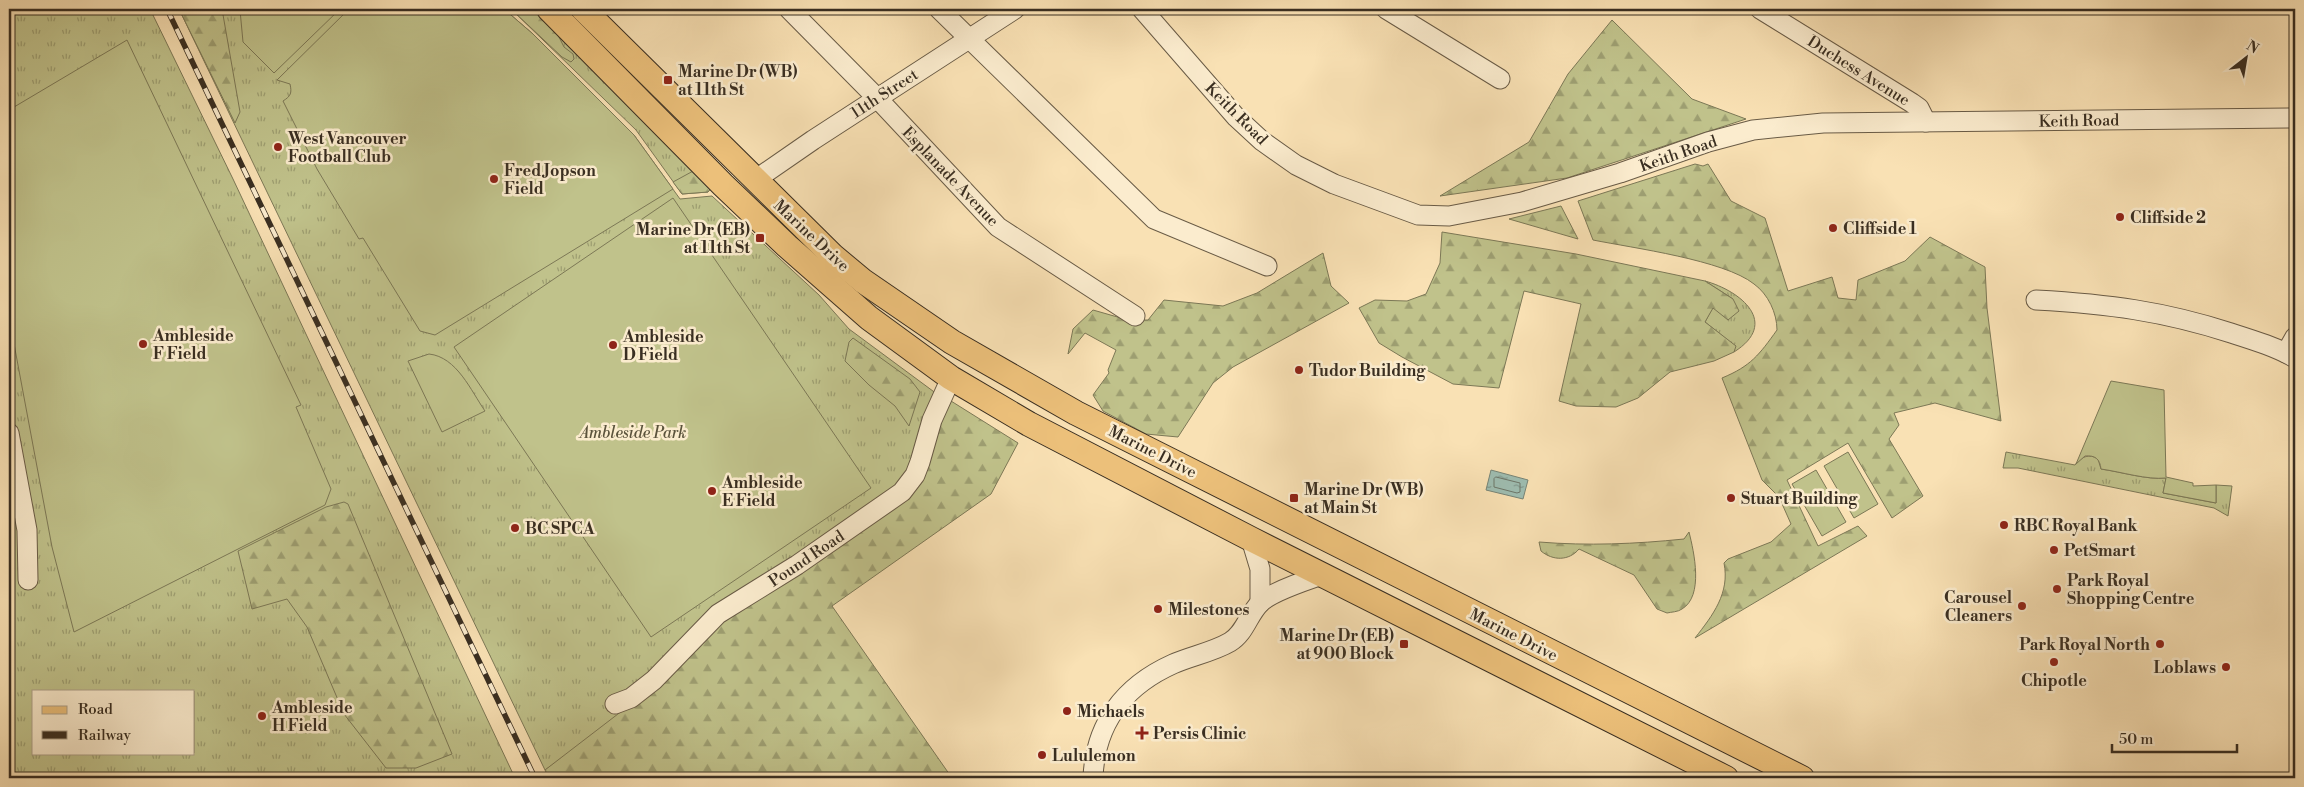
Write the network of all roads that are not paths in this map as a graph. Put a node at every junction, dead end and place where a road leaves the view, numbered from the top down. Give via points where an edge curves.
1 (548, 9) edge
2 (583, 9) edge
3 (789, 9) edge
4 (939, 9) edge
5 (1015, 9) edge
6 (1142, 9) edge
7 (1386, 9) edge
8 (1760, 9) edge
9 (968, 39) junction
10 (1500, 79) dead end
11 (877, 98) junction
12 (2295, 118) edge
13 (1926, 122) junction
14 (755, 180) junction
15 (1267, 266) dead end
16 (2036, 300) dead end
17 (1135, 316) dead end
18 (2292, 350) edge
19 (986, 362) junction
20 (951, 378) junction
21 (9, 433) edge
22 (1251, 539) junction
23 (1322, 575) junction
24 (28, 580) dead end
25 (1260, 603) junction
26 (615, 704) dead end
27 (1789, 776) edge
28 (1093, 778) edge
29 (1726, 778) edge

1 - 20 main road, Marine Drive via 787,246 869,318
2 - 14 main road, Marine Drive
3 - 11 street, Esplanade Avenue
4 - 9 street
5 - 9 street, 11th Street
6 - 13 street, Keith Road via 1236,117 1262,141 1296,165 1334,184 1418,215 1449,216 1522,202 1753,130 1823,123
7 - 10 street
8 - 13 street, Duchess Avenue via 1912,103 1919,108
9 - 11 street, 11th Street
9 - 15 street via 1154,219
11 - 14 street, 11th Street
11 - 17 street, Esplanade Avenue via 998,227
12 - 13 street, Keith Road
14 - 19 main road, Marine Drive via 863,281
16 - 18 street via 2147,310
19 - 20 main road
19 - 27 main road, Marine Drive via 1102,425
20 - 22 main road, Marine Drive via 1029,424
20 - 26 street, Pound Road via 932,420 915,475 902,492 797,565 718,614 654,680 631,698
21 - 24 street via 27,530
22 - 23 main road, Marine Drive
22 - 25 street via 1260,569
23 - 25 street
23 - 29 main road, Marine Drive
25 - 28 street via 1231,642 1154,674 1116,706 1097,747

